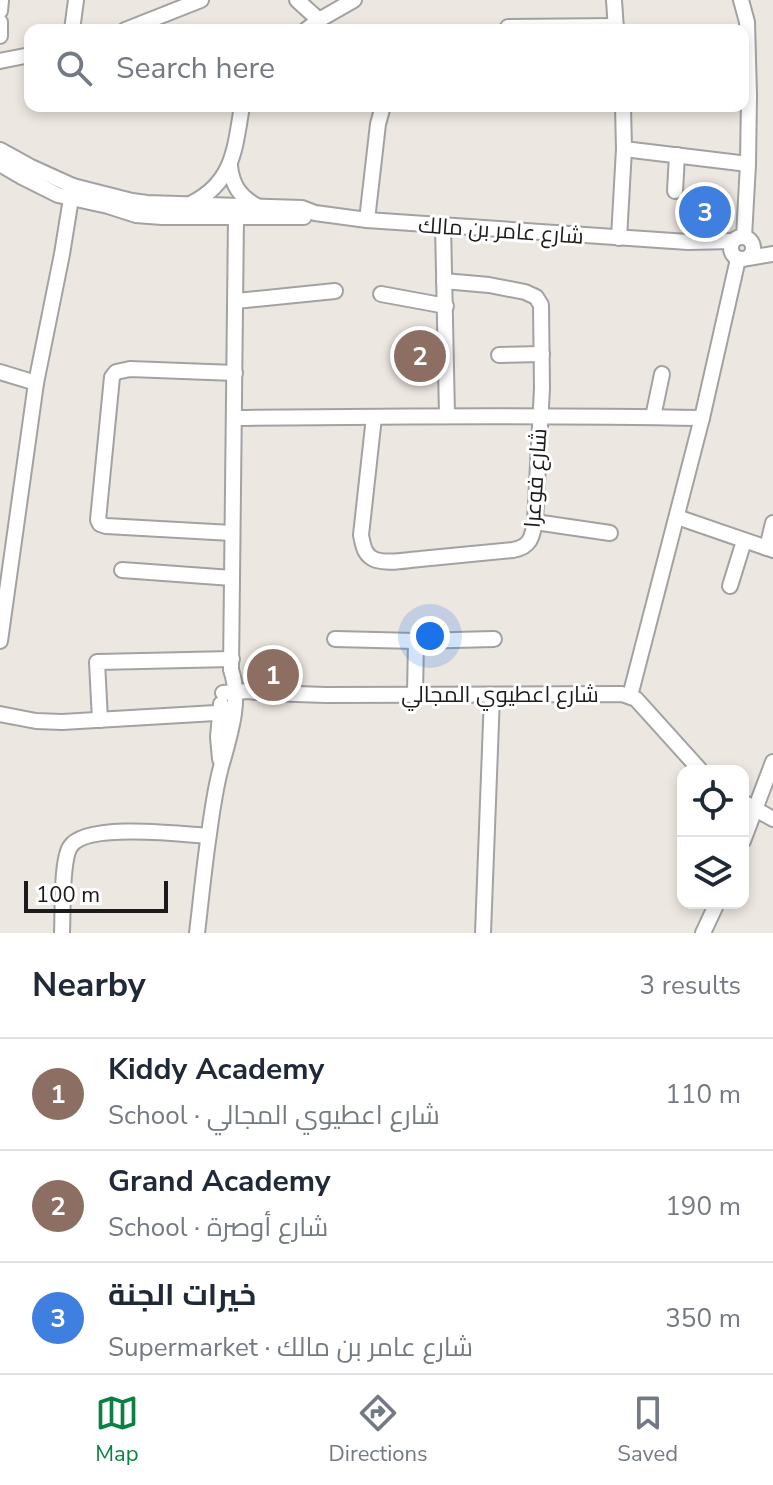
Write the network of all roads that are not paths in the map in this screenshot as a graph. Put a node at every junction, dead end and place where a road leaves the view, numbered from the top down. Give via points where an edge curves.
1 (1, 0) edge
2 (76, 0) edge
3 (161, 0) edge
4 (201, 0) edge
5 (297, 0) edge
6 (354, 0) edge
7 (614, 0) edge
8 (741, 0) edge
9 (754, 0) edge
10 (0, 11) edge
11 (167, 15) junction
12 (319, 20) junction
13 (0, 22) edge
14 (747, 22) joint
15 (73, 24) edge
16 (142, 24) edge
17 (314, 24) edge
18 (616, 24) edge
19 (0, 33) edge
20 (24, 56) edge
21 (0, 61) edge
22 (241, 112) edge
23 (381, 112) edge
24 (623, 112) edge
25 (748, 112) edge
26 (624, 149) junction
27 (0, 150) edge
28 (677, 155) junction
29 (0, 164) edge
30 (748, 164) junction
31 (230, 166) junction
32 (675, 191) dead end
33 (72, 192) junction
34 (189, 205) junction
35 (257, 206) junction
36 (315, 213) junction
37 (236, 217) junction
38 (367, 220) junction
39 (443, 225) junction
40 (619, 238) junction
41 (741, 249) junction
42 (773, 251) edge
43 (444, 281) junction
44 (335, 291) dead end
45 (381, 294) dead end
46 (236, 301) junction
47 (446, 306) junction
48 (542, 354) junction
49 (499, 355) dead end
50 (0, 372) edge
51 (235, 373) junction
52 (662, 374) dead end
53 (36, 383) junction
54 (447, 415) junction
55 (374, 417) junction
56 (653, 417) junction
57 (235, 418) junction
58 (540, 418) junction
59 (702, 418) junction
60 (677, 517) junction
61 (535, 522) junction
62 (773, 523) edge
63 (232, 533) junction
64 (610, 533) dead end
65 (744, 541) junction
66 (770, 549) edge
67 (122, 570) dead end
68 (232, 578) junction
69 (730, 586) dead end
70 (3, 589) edge
71 (335, 639) dead end
72 (494, 639) dead end
73 (0, 641) edge
74 (416, 641) junction
75 (232, 664) junction
76 (415, 694) junction
77 (492, 696) junction
78 (630, 696) junction
79 (228, 702) junction
80 (0, 714) edge
81 (100, 720) junction
82 (773, 762) edge
83 (696, 765) edge
84 (750, 806) edge
85 (773, 819) edge
86 (208, 836) junction
87 (744, 837) edge
88 (714, 909) edge
89 (62, 933) edge
90 (197, 933) edge
91 (483, 933) edge
92 (703, 933) edge

1 - 10 street
2 - 15 street
3 - 11 street
4 - 11 street
5 - 12 street
6 - 12 street
7 - 18 street
8 - 14 street
9 - 14 street
11 - 16 street
12 - 17 street
13 - 19 street
20 - 21 street
22 - 31 street
23 - 38 street
24 - 26 street
25 - 30 street
26 - 28 street
26 - 40 street
27 - 33 street, شارع عامر بن مالك
28 - 30 street
28 - 32 street
29 - 33 street, شارع عامر بن مالك via 46,190
30 - 41 street
31 - 34 street via 208,193
31 - 35 street via 234,186
33 - 34 street, شارع عامر بن مالك
33 - 37 street, شارع عامر بن مالك via 146,216
33 - 53 street
34 - 35 street, شارع عامر بن مالك
35 - 36 street, شارع عامر بن مالك
36 - 37 street, شارع عامر بن مالك
36 - 38 street, شارع عامر بن مالك
37 - 46 street
38 - 39 street, شارع عامر بن مالك
39 - 40 street, شارع عامر بن مالك
39 - 43 street
40 - 41 street, شارع عامر بن مالك
41 - 42 street, شارع عامر بن مالك
41 - 59 street
43 - 47 street
43 - 48 street, شارع فوعرا via 536,297 541,305
44 - 46 street
45 - 47 street
46 - 51 street
47 - 54 street
48 - 49 street
48 - 58 street, شارع فوعرا
50 - 53 street
51 - 57 street
51 - 63 street via 116,372 98,520 106,526
52 - 56 street
53 - 70 street
54 - 55 street
54 - 58 street
55 - 57 street
55 - 61 street, شارع فوعرا via 361,535 371,558 397,561 513,550 529,543
56 - 58 street
56 - 59 street
57 - 63 street
58 - 61 street, شارع فوعرا
59 - 60 street
60 - 65 street
60 - 78 street
61 - 64 street
62 - 66 street
63 - 68 street
65 - 66 street
65 - 69 street
67 - 68 street
68 - 75 street
70 - 73 street
71 - 74 street
72 - 74 street
74 - 76 street
75 - 79 street
75 - 81 street via 97,662
76 - 77 street, شارع اعطيوي المجالي
76 - 79 street, شارع اعطيوي المجالي via 256,691
77 - 78 street, شارع اعطيوي المجالي
77 - 91 street
78 - 83 street, شارع اعطيوي المجالي
79 - 81 street, شارع اعطيوي المجالي
79 - 86 street via 226,754
80 - 81 street, شارع اعطيوي المجالي via 50,722
82 - 84 street
84 - 85 street
84 - 87 street
86 - 89 street via 125,831 75,842 65,867
86 - 90 street
88 - 92 street

